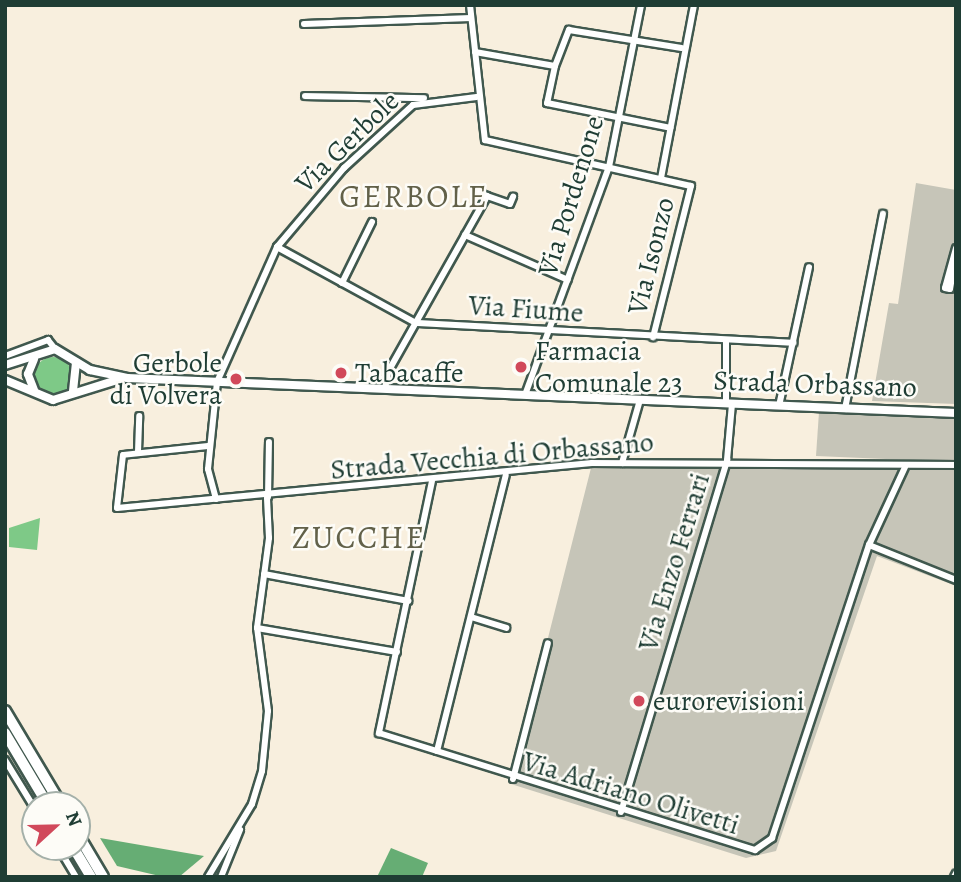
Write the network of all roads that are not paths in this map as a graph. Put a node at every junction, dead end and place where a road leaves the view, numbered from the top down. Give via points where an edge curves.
1 (470, 5) edge
2 (641, 5) edge
3 (694, 5) edge
4 (471, 18) junction
5 (304, 24) dead end
6 (635, 37) junction
7 (682, 48) junction
8 (475, 52) junction
9 (555, 66) junction
10 (305, 96) dead end
11 (476, 97) junction
12 (429, 98) junction
13 (618, 119) junction
14 (671, 128) junction
15 (609, 167) junction
16 (661, 178) junction
17 (478, 192) dead end
18 (487, 196) junction
19 (513, 197) dead end
20 (883, 214) dead end
21 (372, 222) dead end
22 (465, 235) junction
23 (277, 247) junction
24 (956, 248) edge
25 (956, 256) edge
26 (809, 267) dead end
27 (568, 280) junction
28 (342, 283) junction
29 (416, 323) junction
30 (550, 332) junction
31 (653, 337) junction
32 (726, 341) junction
33 (793, 343) junction
34 (55, 349) junction
35 (5, 356) edge
36 (34, 359) junction
37 (76, 361) junction
38 (5, 365) edge
39 (127, 378) junction
40 (5, 380) edge
41 (217, 382) junction
42 (385, 389) junction
43 (34, 390) junction
44 (73, 391) junction
45 (525, 395) junction
46 (640, 400) junction
47 (729, 403) junction
48 (779, 406) junction
49 (845, 409) junction
50 (956, 413) edge
51 (139, 416) dead end
52 (269, 442) dead end
53 (208, 446) junction
54 (138, 452) junction
55 (727, 460) junction
56 (622, 463) junction
57 (956, 465) edge
58 (905, 467) junction
59 (506, 475) junction
60 (432, 481) junction
61 (267, 497) junction
62 (216, 499) junction
63 (869, 545) junction
64 (264, 574) junction
65 (956, 580) edge
66 (408, 601) junction
67 (471, 617) junction
68 (257, 628) junction
69 (506, 628) dead end
70 (548, 643) dead end
71 (397, 652) junction
72 (5, 711) edge
73 (5, 733) edge
74 (437, 751) junction
75 (5, 760) edge
76 (513, 779) junction
77 (24, 791) edge
78 (40, 791) edge
79 (53, 791) edge
80 (621, 812) junction
81 (242, 823) junction
82 (91, 857) edge
83 (66, 861) edge
84 (81, 861) edge
85 (76, 877) edge
86 (91, 877) edge
87 (103, 877) edge
88 (208, 877) edge
89 (221, 877) edge

1 - 4 street
2 - 6 street, Via Pordenone
3 - 7 street
4 - 5 street
4 - 8 street
6 - 7 street
6 - 9 street via 569,30
6 - 13 street, Via Pordenone
7 - 14 street
8 - 9 street
8 - 11 street
9 - 13 street via 547,103
10 - 12 street
11 - 12 street, Via Gerbole
11 - 15 street via 485,140
12 - 23 street, Via Gerbole via 388,125 344,168
13 - 14 street
13 - 15 street, Via Pordenone
14 - 16 street
15 - 16 street
15 - 27 street, Via Pordenone
16 - 31 street, Via Isonzo via 691,186
17 - 18 street
18 - 19 street via 510,204
18 - 22 street
20 - 49 street
21 - 28 street
22 - 27 street
22 - 29 street
23 - 28 street, Via Fiume
23 - 41 street, Via Gerbole
24 - 25 street via 944,288 950,289
26 - 33 street
27 - 30 street, Via Pordenone
28 - 29 street, Via Fiume
29 - 30 street, Via Fiume
29 - 42 street
30 - 31 street, Via Fiume
30 - 45 street, Via Pordenone
31 - 32 street, Via Fiume
32 - 33 street, Via Fiume
32 - 47 street, Via Enzo Ferrari
33 - 48 street
34 - 35 street via 48,340
34 - 36 main road
34 - 37 main road, Strada Orbassano
36 - 38 main road
36 - 43 main road via 28,374
37 - 39 main road, Strada Orbassano
37 - 44 main road
39 - 41 main road, Strada Orbassano
39 - 44 main road, Strada Orbassano
40 - 43 main road, Strada Orbassano
41 - 42 main road, Strada Orbassano
41 - 53 street, Via Gerbole
42 - 45 main road, Strada Orbassano
43 - 44 main road, Strada Orbassano via 53,400
45 - 46 main road, Strada Orbassano
46 - 47 main road, Strada Orbassano
46 - 56 street
47 - 48 main road, Strada Orbassano
47 - 55 street, Via Enzo Ferrari
48 - 49 main road, Strada Orbassano
49 - 50 main road, Strada Orbassano
51 - 54 street
52 - 61 street
53 - 54 street
53 - 62 street, Via Gerbole
54 - 62 street, Strada Vecchia di Orbassano via 123,456 117,508
55 - 56 street, Strada Vecchia di Orbassano
55 - 58 street, Strada Vecchia di Orbassano
55 - 80 street, Via Enzo Ferrari
56 - 59 street, Strada Vecchia di Orbassano
57 - 58 street, Strada Vecchia di Orbassano
58 - 63 street, Via Adriano Olivetti
59 - 60 street, Strada Vecchia di Orbassano
59 - 67 street
60 - 61 street, Strada Vecchia di Orbassano
60 - 66 street
61 - 62 street, Strada Vecchia di Orbassano
61 - 64 street
63 - 65 street
63 - 80 street, Via Adriano Olivetti via 767,845 742,849
64 - 66 street
64 - 68 street
66 - 71 street
67 - 69 street
67 - 74 street
68 - 71 street
68 - 81 street via 266,738 258,787
70 - 76 street
71 - 74 street, Via Adriano Olivetti via 379,733
72 - 79 highway
73 - 78 highway
74 - 76 street, Via Adriano Olivetti
75 - 77 street
76 - 80 street, Via Adriano Olivetti
81 - 88 street
81 - 89 street
82 - 87 highway
83 - 85 street
84 - 86 highway

